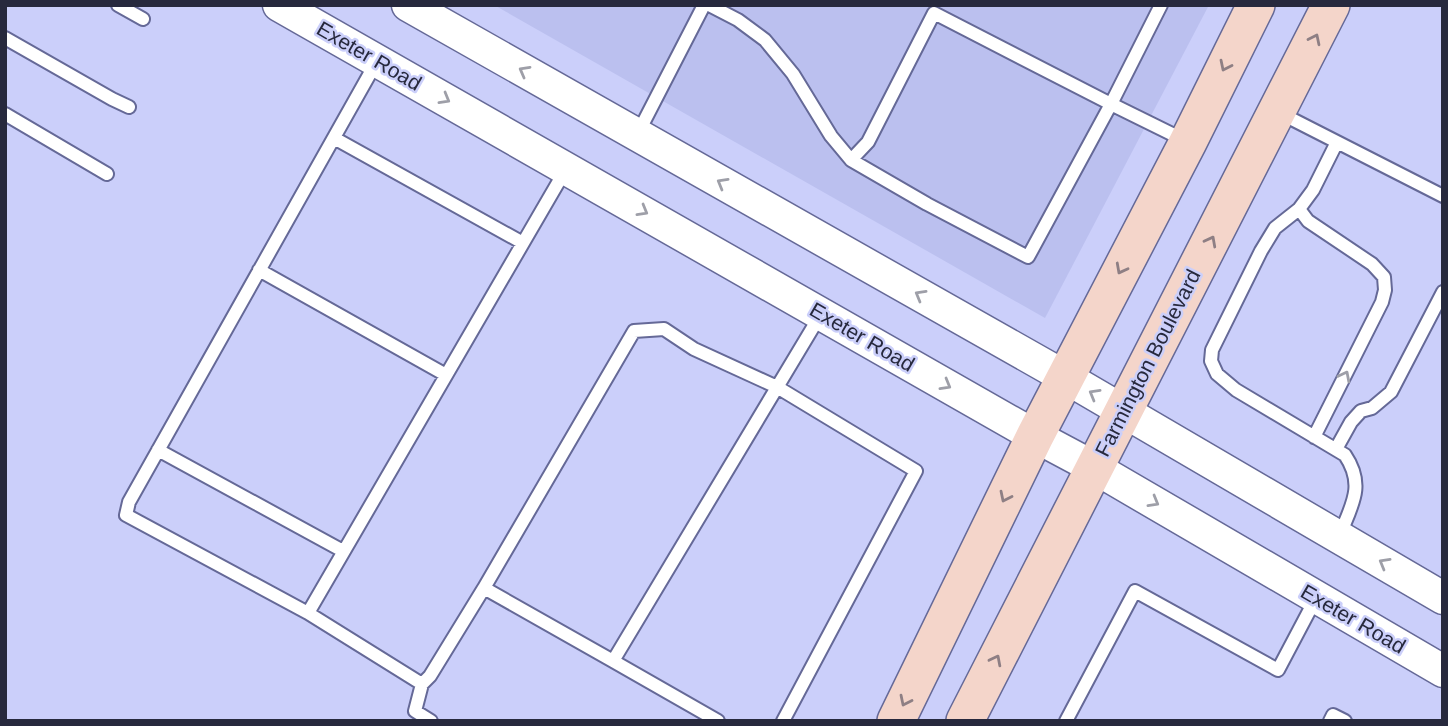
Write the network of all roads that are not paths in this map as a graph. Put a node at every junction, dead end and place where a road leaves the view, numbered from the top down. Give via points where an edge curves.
1 (118, 5) edge
2 (279, 5) edge
3 (408, 5) edge
4 (704, 5) edge
5 (709, 5) edge
6 (1161, 5) edge
7 (1256, 5) edge
8 (1331, 5) edge
9 (143, 19) dead end
10 (5, 38) edge
11 (377, 61) junction
12 (1111, 104) junction
13 (129, 107) dead end
14 (1278, 112) junction
15 (5, 114) edge
16 (637, 135) junction
17 (334, 138) junction
18 (1188, 142) junction
19 (1338, 142) junction
20 (851, 160) junction
21 (566, 168) junction
22 (107, 174) dead end
23 (1443, 196) edge
24 (1299, 209) junction
25 (523, 243) junction
26 (259, 270) junction
27 (1443, 292) edge
28 (821, 313) junction
29 (446, 376) junction
30 (1065, 377) junction
31 (777, 387) junction
32 (1124, 411) junction
33 (1035, 436) junction
34 (1314, 436) junction
35 (1336, 449) junction
36 (158, 450) junction
37 (1095, 468) junction
38 (1339, 537) junction
39 (344, 551) junction
40 (484, 588) junction
41 (1316, 597) junction
42 (1443, 598) edge
43 (308, 613) junction
44 (613, 661) junction
45 (1443, 671) edge
46 (422, 684) junction
47 (431, 721) edge
48 (718, 721) edge
49 (783, 721) edge
50 (895, 721) edge
51 (965, 721) edge
52 (1066, 721) edge
53 (1331, 721) edge
54 (1345, 721) edge

1 - 9 lane
2 - 11 street, Exeter Road
16 -> 3 street
4 - 16 lane
5 - 20 lane via 765,40
6 - 12 lane
7 -> 18 main road
14 -> 8 main road, Farmington Boulevard
10 - 13 lane
11 - 17 lane
11 -> 21 street, Exeter Road
12 - 18 lane
12 - 20 lane via 934,13 868,142
12 - 20 lane via 1028,257
14 - 19 lane
32 -> 14 main road, Farmington Boulevard
15 - 22 lane
30 -> 16 street
17 - 25 lane
17 - 26 lane
18 -> 30 main road
19 - 23 lane
19 - 24 lane
21 - 25 lane
21 -> 28 street, Exeter Road
34 -> 24 lane via 1385,290 1384,277 1372,264 1308,221
24 - 34 lane via 1276,228 1261,251 1212,350 1211,362 1217,374 1236,390
25 - 29 lane
26 - 29 lane
26 - 36 lane
27 - 35 lane via 1391,392 1361,411
28 - 31 lane
28 -> 33 street, Exeter Road
29 - 39 lane
32 -> 30 street
30 - 33 main road
31 - 40 lane via 694,349 664,329 634,331
31 - 44 lane
31 - 49 lane via 916,471
32 - 37 main road, Farmington Boulevard
32 - 38 street
33 - 37 street, Exeter Road
33 -> 50 main road
34 - 35 lane
35 - 38 lane via 1350,463 1357,483
36 - 39 lane
36 - 43 lane via 128,502 126,515
37 -> 41 street, Exeter Road
51 -> 37 main road, Farmington Boulevard
42 -> 38 street
39 - 43 lane
40 - 44 lane
40 - 46 lane
41 - 45 street, Exeter Road
41 - 52 lane via 1278,670 1135,591
43 - 46 lane
44 - 48 lane
46 - 47 lane via 415,711
53 - 54 lane via 1333,715

